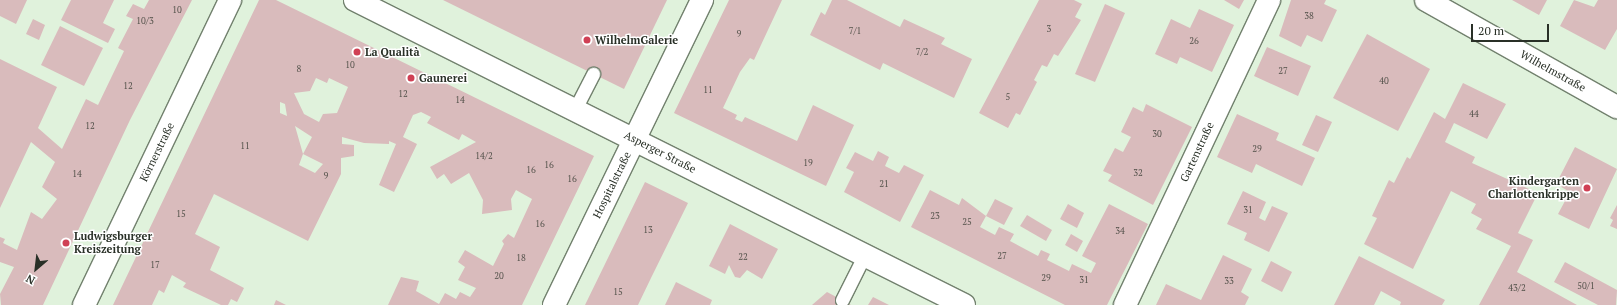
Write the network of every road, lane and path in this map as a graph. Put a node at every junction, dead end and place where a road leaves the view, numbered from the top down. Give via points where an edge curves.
1 (230, 0) edge
2 (355, 0) edge
3 (702, 0) edge
4 (1269, 0) edge
5 (1426, 0) edge
6 (593, 74) dead end
7 (1617, 107) edge
8 (574, 111) junction
9 (634, 139) junction
10 (864, 256) junction
11 (842, 300) dead end
12 (84, 305) edge
13 (554, 305) edge
14 (964, 305) edge
15 (1125, 305) edge

1 - 12 street, Körnerstraße
2 - 8 street, Asperger Straße
3 - 9 street, Hospitalstraße
4 - 15 street, Gartenstraße
5 - 7 street, Wilhelmstraße
6 - 8 lane
8 - 9 street, Asperger Straße
9 - 10 street, Asperger Straße
9 - 13 street, Hospitalstraße
10 - 11 lane
10 - 14 street, Asperger Straße

